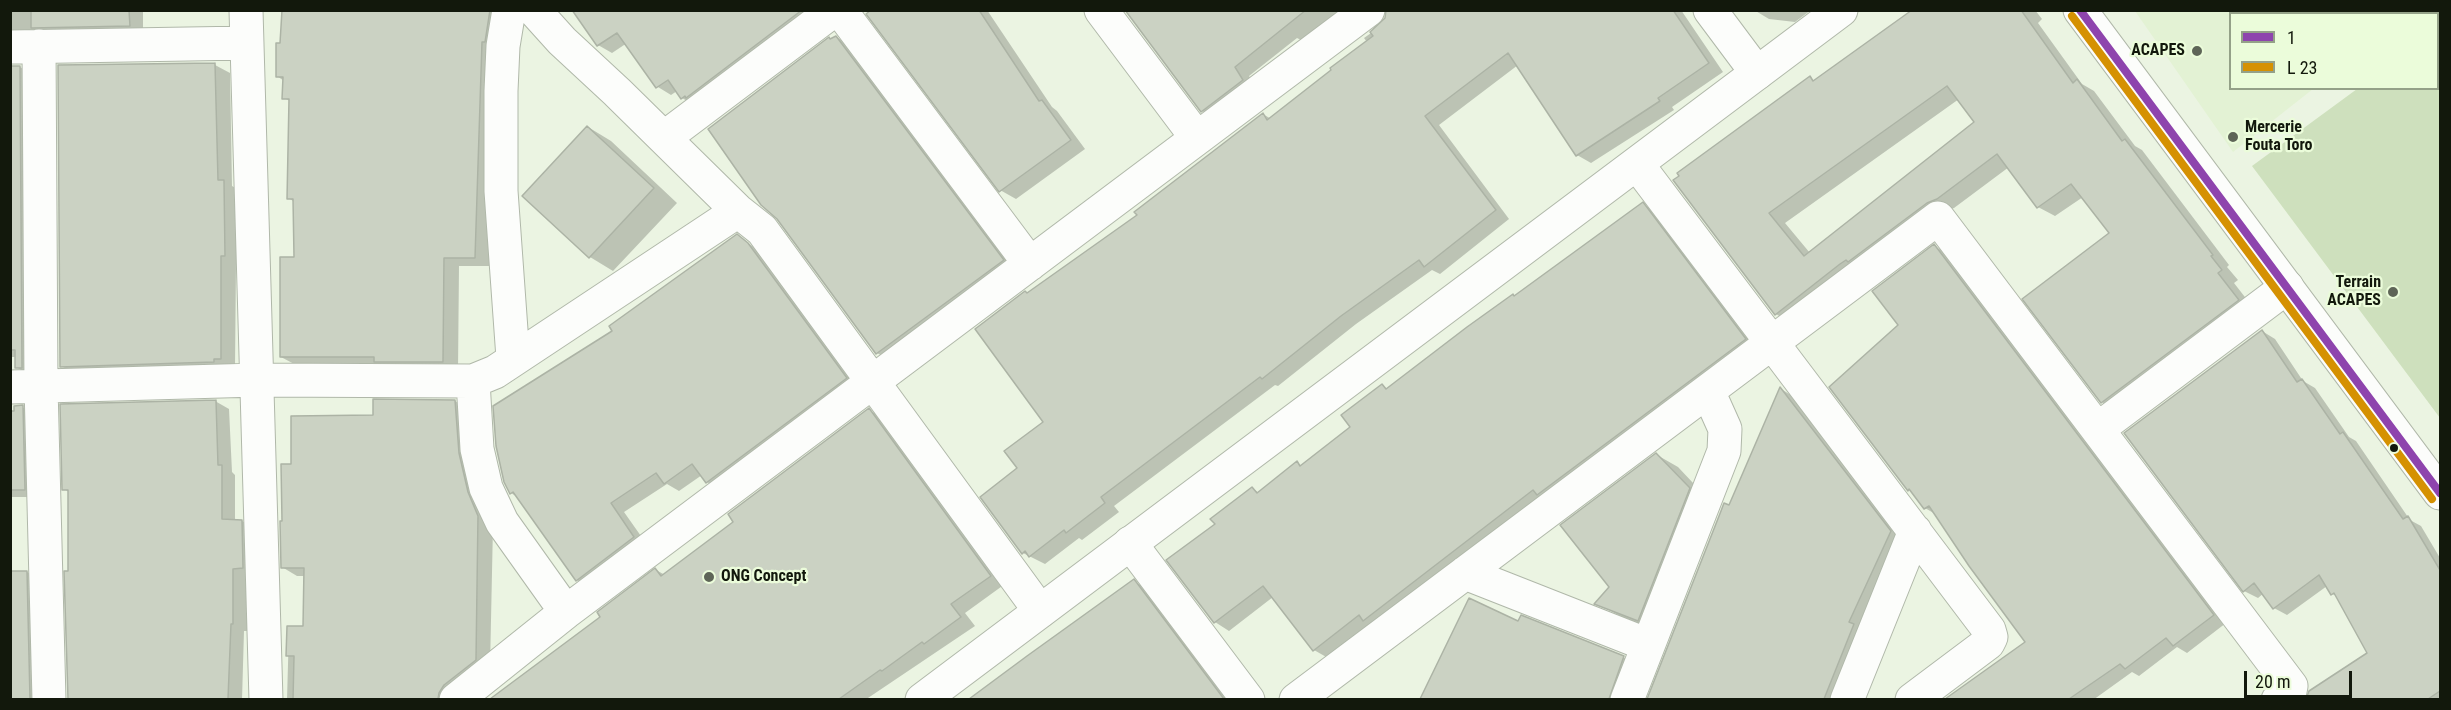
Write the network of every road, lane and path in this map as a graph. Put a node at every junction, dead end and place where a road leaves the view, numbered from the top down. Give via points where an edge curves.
1 (246, 10) edge
2 (509, 10) edge
3 (534, 10) edge
4 (834, 10) edge
5 (840, 10) edge
6 (1101, 10) edge
7 (1368, 10) edge
8 (1710, 10) edge
9 (1841, 10) edge
10 (2080, 10) edge
11 (247, 43) junction
12 (25, 47) edge
13 (1757, 73) junction
14 (664, 138) junction
15 (1197, 138) junction
16 (1637, 164) junction
17 (738, 211) junction
18 (1030, 264) junction
19 (2287, 287) junction
20 (1772, 342) junction
21 (513, 358) junction
22 (257, 380) junction
23 (473, 381) junction
24 (874, 382) junction
25 (26, 387) edge
26 (1708, 391) junction
27 (2098, 429) junction
28 (2440, 494) edge
29 (1915, 531) junction
30 (1130, 543) junction
31 (1465, 573) junction
32 (1040, 611) junction
33 (566, 612) junction
34 (1648, 645) junction
35 (49, 699) edge
36 (266, 699) edge
37 (456, 699) edge
38 (922, 699) edge
39 (1248, 699) edge
40 (1296, 699) edge
41 (1627, 699) edge
42 (1847, 699) edge
43 (1912, 699) edge
44 (2278, 699) edge

1 - 11 street
2 - 21 street via 501,91 501,191
3 - 14 street
4 - 14 street
5 - 18 street
6 - 15 street
7 - 15 street
8 - 13 street
9 - 13 street
10 - 19 street
11 - 12 street
11 - 22 street
12 - 25 street
13 - 16 street
14 - 17 street
15 - 18 street
16 - 20 street
16 - 30 street
17 - 21 street
17 - 24 street via 762,230
18 - 24 street
19 - 27 street
19 - 28 street
20 - 26 street
20 - 27 street via 1938,218
20 - 29 street
21 - 23 street via 495,372
22 - 23 street
22 - 25 street
22 - 36 street
23 - 33 street via 477,449 486,488 502,522
24 - 32 street
24 - 33 street
25 - 35 street
26 - 31 street
26 - 34 street via 1725,429 1724,451
27 - 44 street via 2290,686 2290,691
29 - 42 street
29 - 43 street via 1991,637
30 - 32 street
30 - 39 street
31 - 34 street
31 - 40 street
32 - 38 street
33 - 37 street
34 - 41 street

